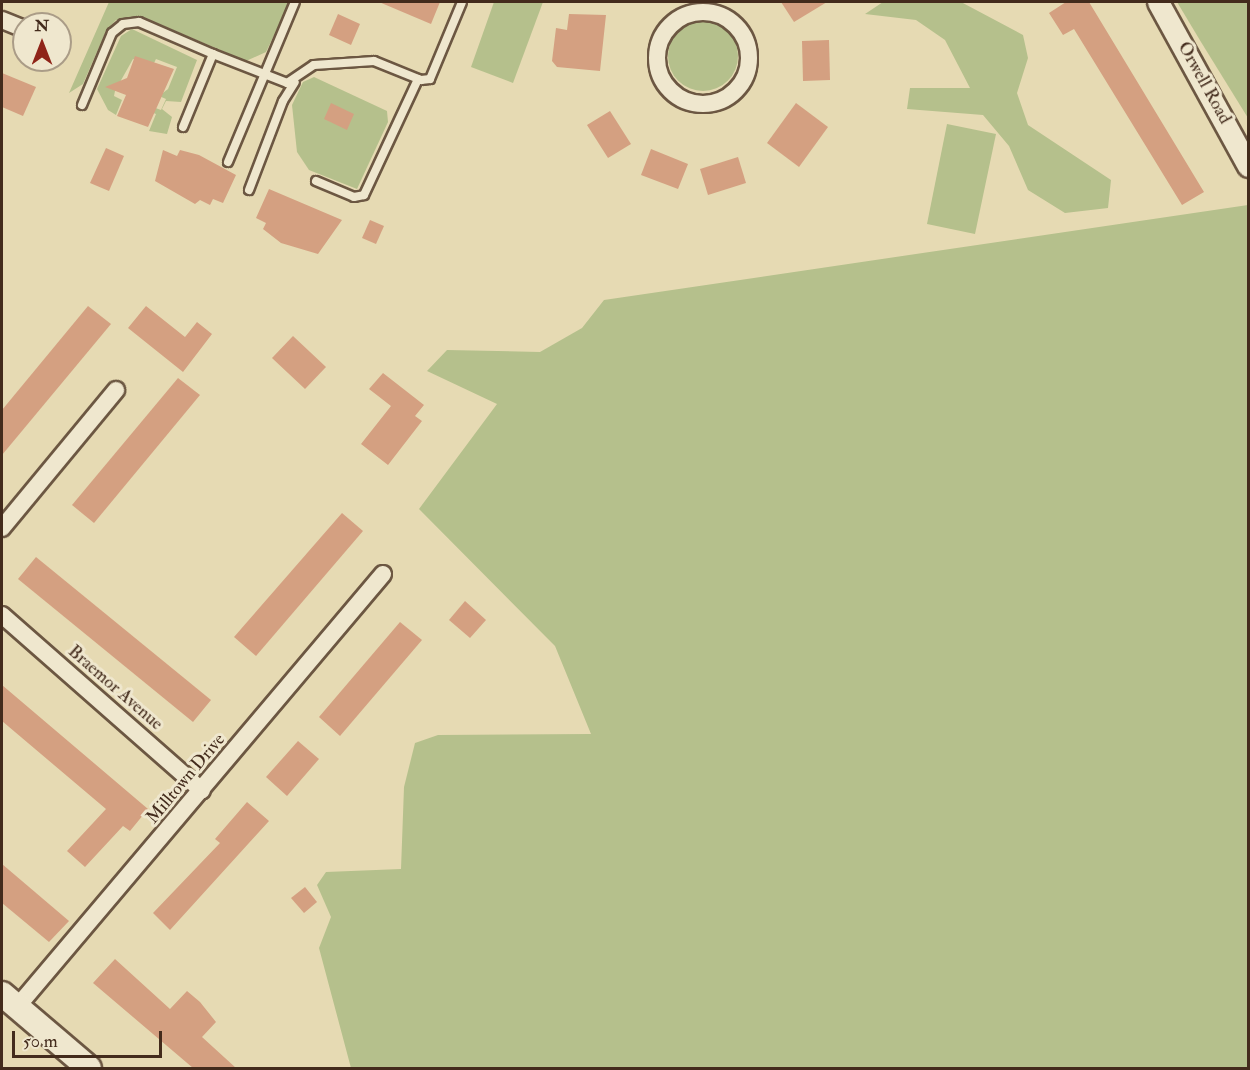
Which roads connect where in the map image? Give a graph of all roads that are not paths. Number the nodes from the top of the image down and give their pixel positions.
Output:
1 (295, 2) edge
2 (462, 2) edge
3 (1158, 2) edge
4 (719, 8) edge
5 (213, 54) junction
6 (264, 74) junction
7 (418, 79) junction
8 (295, 82) junction
9 (82, 105) dead end
10 (183, 127) dead end
11 (228, 162) dead end
12 (1248, 166) edge
13 (316, 181) dead end
14 (249, 190) dead end
15 (116, 390) dead end
16 (2, 528) edge
17 (383, 574) dead end
18 (2, 615) edge
19 (202, 791) junction
20 (9, 1001) edge
21 (89, 1068) edge

1 - 6 lane
2 - 7 lane
3 - 12 street, Orwell Road
4 - 4 street
5 - 6 lane
5 - 9 lane
5 - 10 lane
6 - 8 lane
6 - 11 lane
7 - 8 lane
7 - 13 lane
8 - 14 lane
15 - 16 street
17 - 19 street, Milltown Drive
18 - 19 street, Braemor Avenue
19 - 20 street, Milltown Drive
20 - 21 main road

